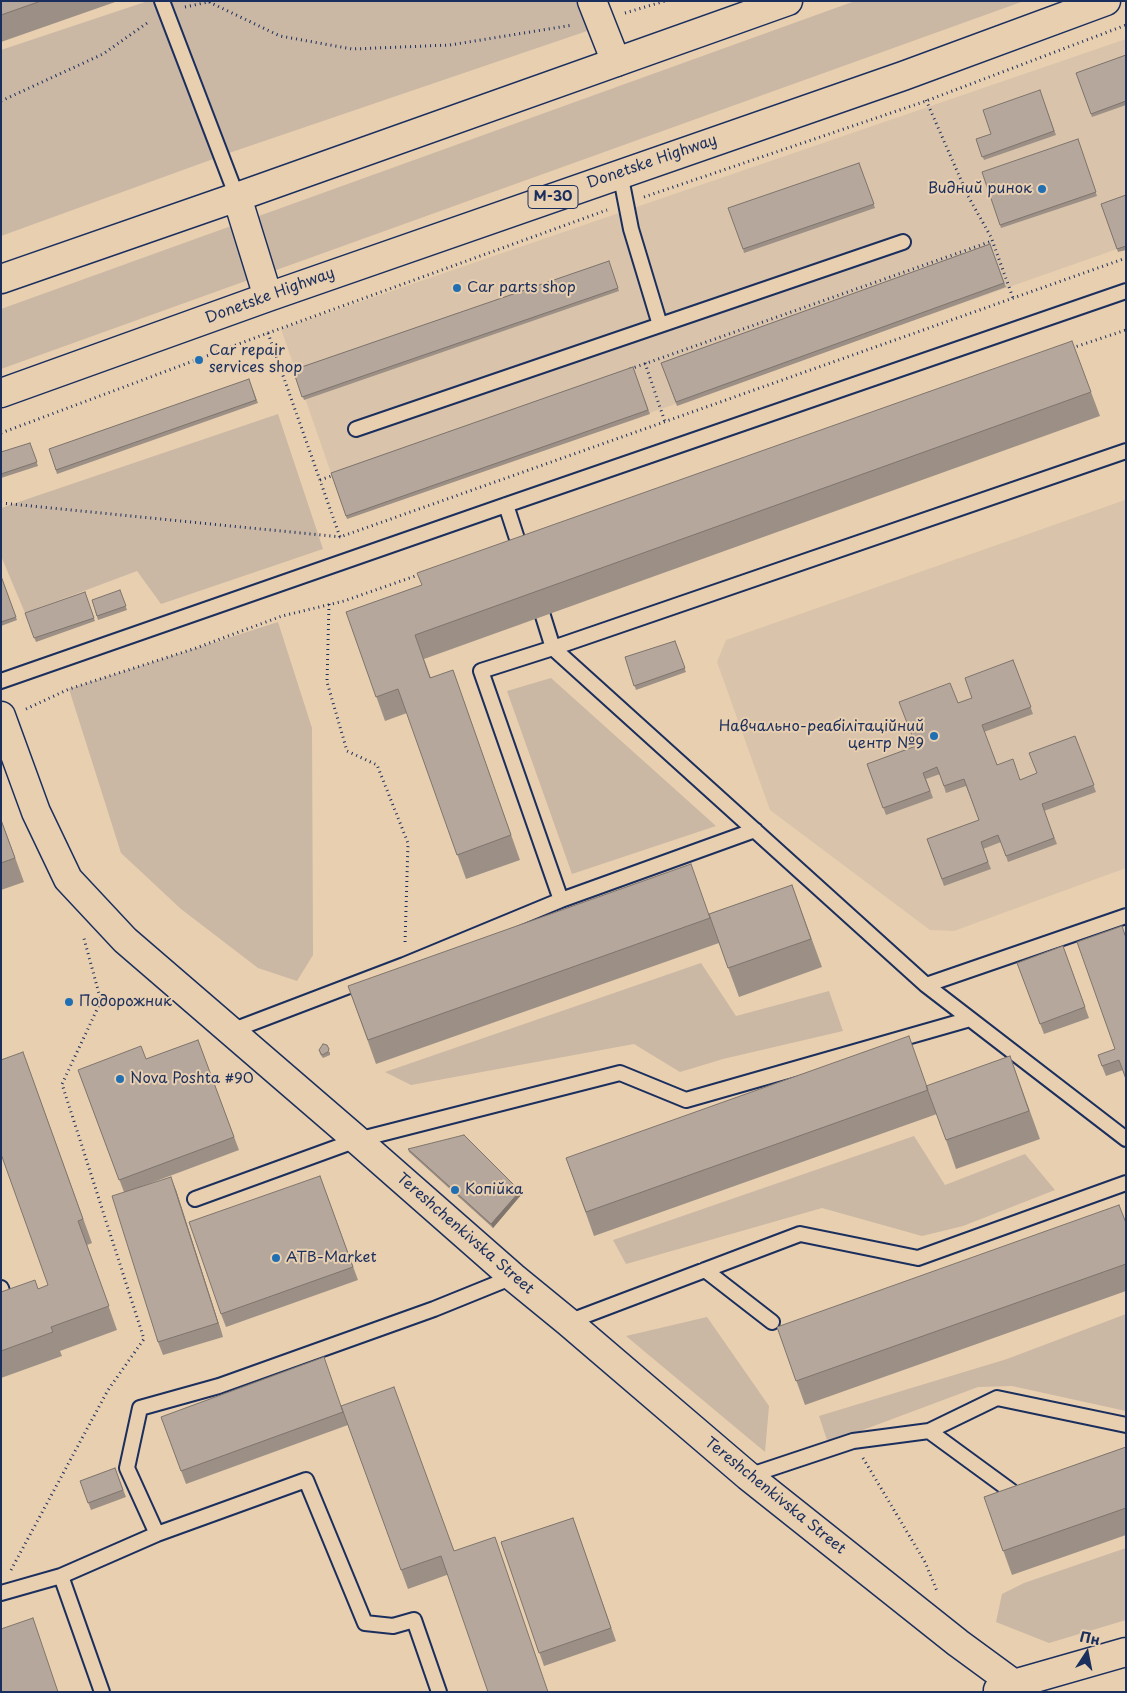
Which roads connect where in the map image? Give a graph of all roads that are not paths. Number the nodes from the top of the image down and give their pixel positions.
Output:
1 (788, 1) edge
2 (1106, 1) edge
3 (164, 6) edge
4 (598, 8) edge
5 (616, 62) junction
6 (620, 173) junction
7 (237, 197) junction
8 (904, 242) dead end
9 (1, 278) edge
10 (1126, 290) edge
11 (268, 297) junction
12 (660, 325) junction
13 (1, 393) edge
14 (356, 429) dead end
15 (1126, 452) edge
16 (506, 504) junction
17 (524, 562) edge
18 (543, 616) edge
19 (553, 648) junction
20 (1, 681) edge
21 (2, 718) edge
22 (755, 830) junction
23 (561, 900) junction
24 (1126, 916) edge
25 (926, 984) junction
26 (970, 1019) junction
27 (231, 1031) junction
28 (1126, 1139) edge
29 (357, 1140) junction
30 (1126, 1183) edge
31 (195, 1199) dead end
32 (706, 1270) junction
33 (513, 1277) junction
34 (1, 1288) edge
35 (1, 1298) edge
36 (568, 1322) junction
37 (772, 1322) dead end
38 (1126, 1425) edge
39 (929, 1431) junction
40 (748, 1476) junction
41 (1011, 1491) edge
42 (157, 1534) junction
43 (61, 1576) junction
44 (1, 1593) edge
45 (1126, 1652) edge
46 (1004, 1688) edge
47 (102, 1692) edge
48 (439, 1692) edge

1 - 5 main road
2 - 6 main road, Donetske Highway / М-30
3 - 7 lane
4 - 5 main road
5 - 7 main road
6 - 11 main road, Donetske Highway / М-30
6 - 12 lane
7 - 9 main road
7 - 11 main road
8 - 12 lane
10 - 16 lane
11 - 13 main road, Donetske Highway / М-30
12 - 14 lane
15 - 19 lane
16 - 17 lane
16 - 20 lane
18 - 19 lane
19 - 22 lane
19 - 23 lane
21 - 27 main road, Tereshchenkivska Street
22 - 23 lane
22 - 25 lane
23 - 27 lane
24 - 25 lane
25 - 26 lane
26 - 28 lane
26 - 29 lane
27 - 29 main road, Tereshchenkivska Street
29 - 31 lane
29 - 33 main road, Tereshchenkivska Street
30 - 32 lane
32 - 36 lane
32 - 37 lane
33 - 36 main road, Tereshchenkivska Street
33 - 42 lane
34 - 35 lane
36 - 40 main road, Tereshchenkivska Street
38 - 39 lane
39 - 40 lane
39 - 41 lane
40 - 46 main road, Tereshchenkivska Street
42 - 43 lane
42 - 48 lane
43 - 44 lane
43 - 47 lane
45 - 46 main road

